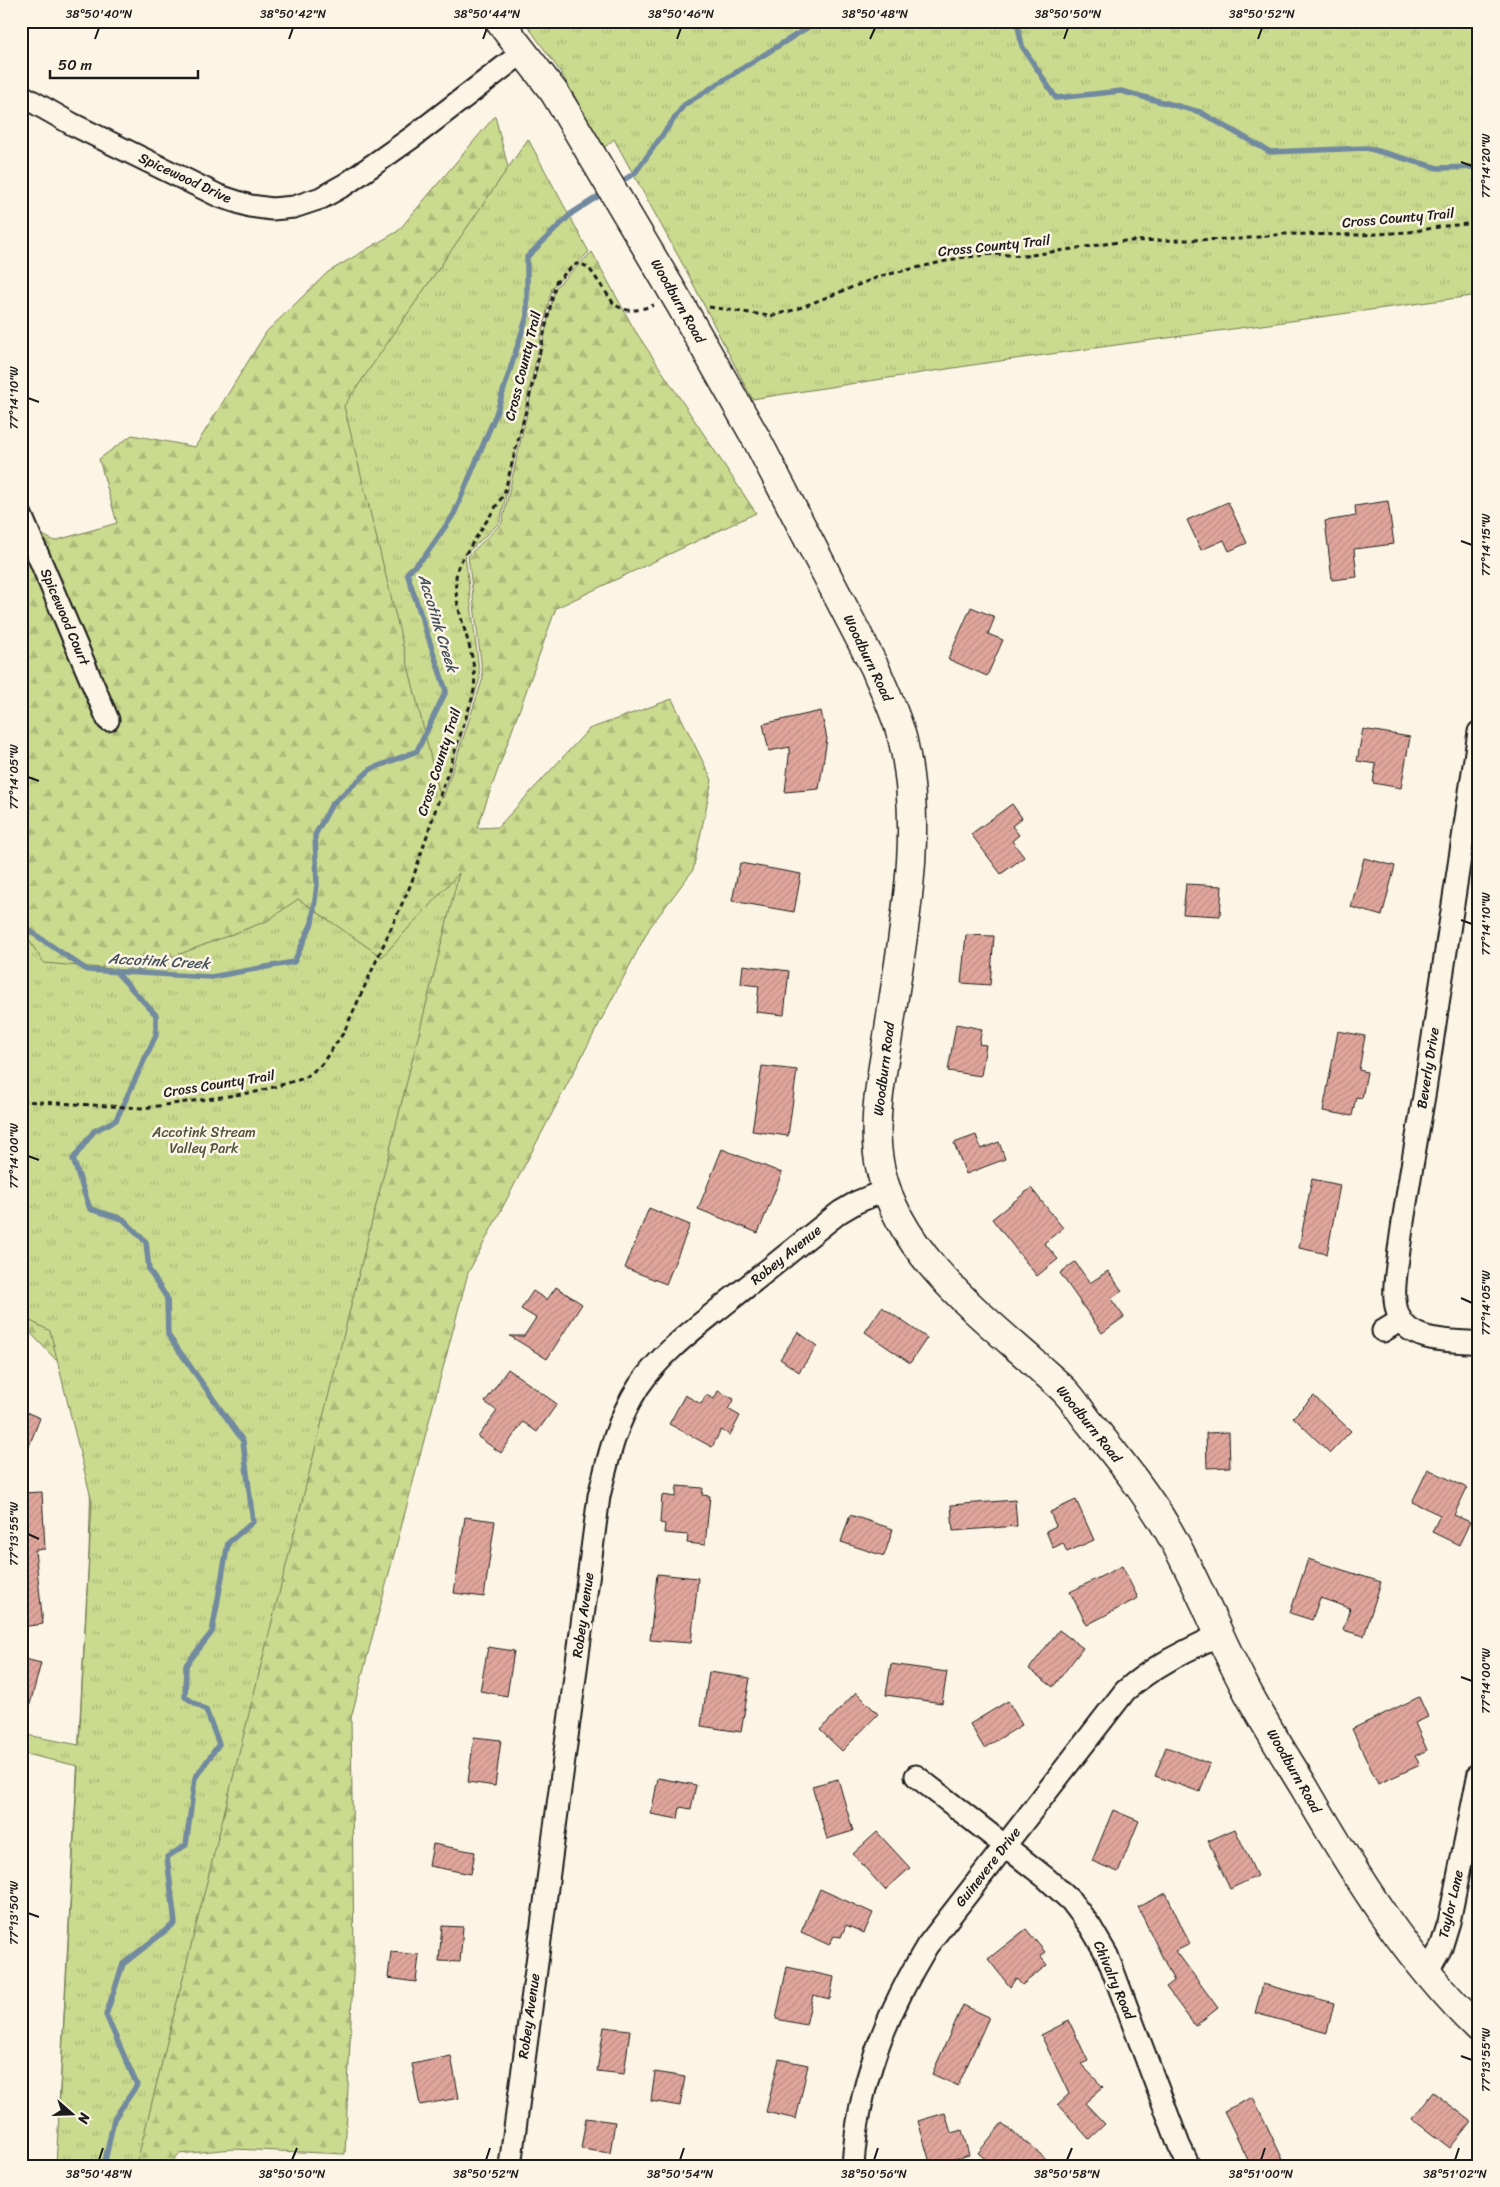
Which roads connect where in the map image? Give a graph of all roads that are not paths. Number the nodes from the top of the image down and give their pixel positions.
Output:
1 (499, 21) edge
2 (524, 52) junction
3 (21, 95) edge
4 (21, 514) edge
5 (108, 720) dead end
6 (1479, 732) edge
7 (886, 1190) junction
8 (1479, 1343) edge
9 (1219, 1635) junction
10 (1479, 1773) edge
11 (916, 1776) dead end
12 (1004, 1846) junction
13 (1428, 1973) junction
14 (1479, 2029) edge
15 (510, 2166) edge
16 (853, 2166) edge
17 (1189, 2166) edge

1 - 2 street, Woodburn Road
2 - 3 street, Spicewood Drive
2 - 7 street, Woodburn Road
4 - 5 street, Spicewood Court
6 - 8 street, Beverly Drive
7 - 9 street, Woodburn Road
7 - 15 street, Robey Avenue
9 - 12 street, Guinevere Drive
9 - 13 street, Woodburn Road
10 - 13 street, Taylor Lane
11 - 12 street, Chivalry Road
12 - 16 street, Guinevere Drive
12 - 17 street, Chivalry Road
13 - 14 street, Woodburn Road

